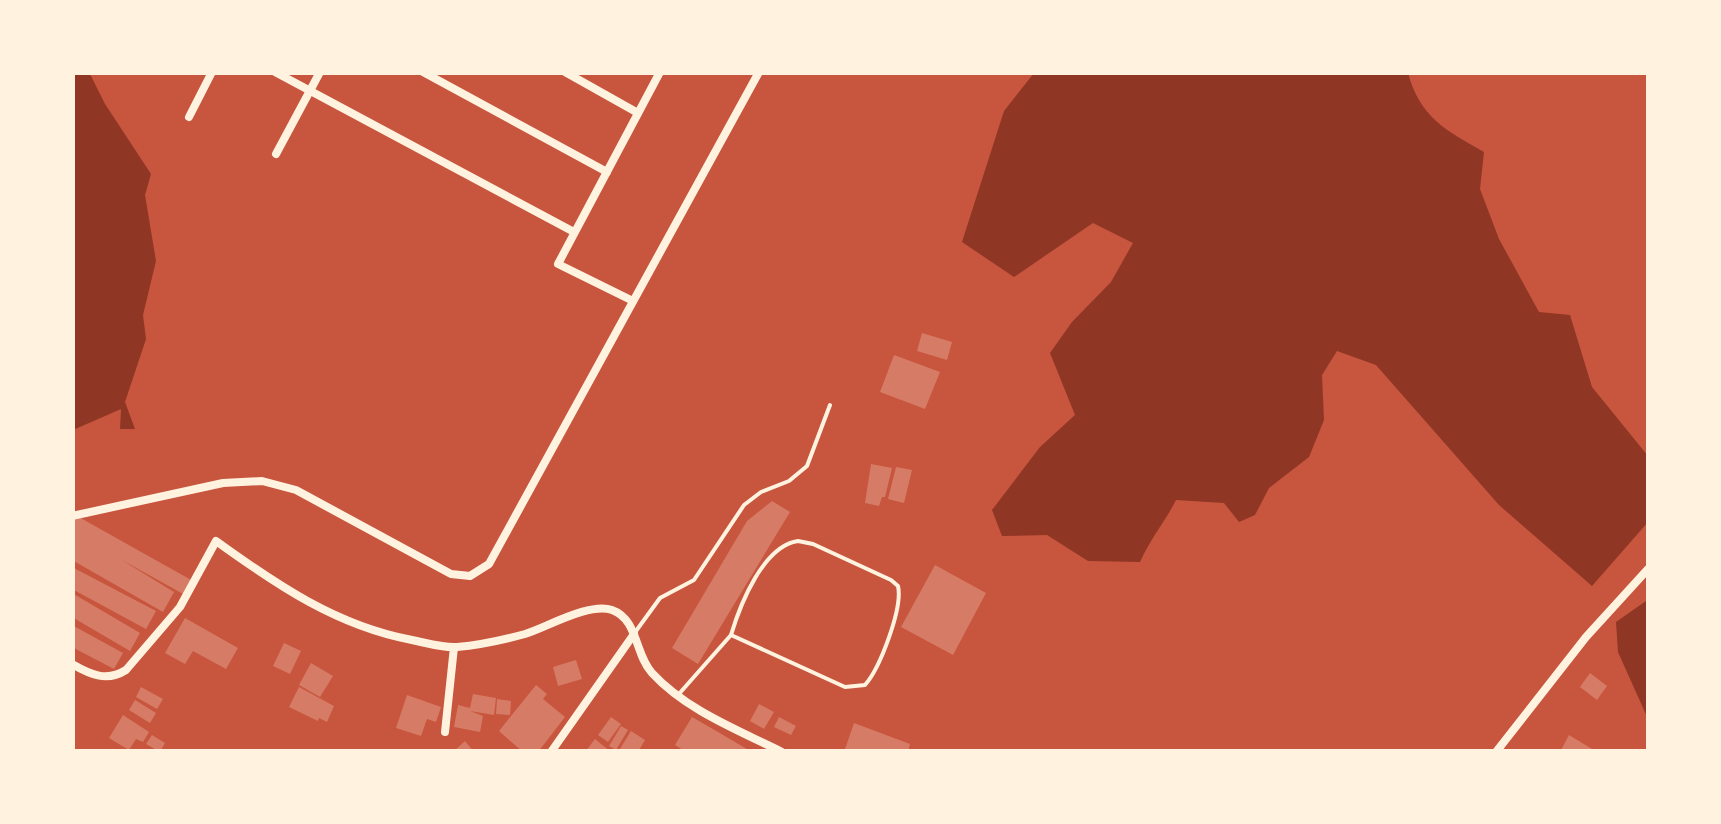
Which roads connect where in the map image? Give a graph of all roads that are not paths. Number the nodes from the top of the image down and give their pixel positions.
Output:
1 (212, 72) edge
2 (275, 72) edge
3 (320, 72) edge
4 (424, 72) edge
5 (565, 72) edge
6 (660, 72) edge
7 (758, 72) edge
8 (310, 92) junction
9 (638, 113) junction
10 (189, 116) dead end
11 (276, 154) dead end
12 (606, 172) junction
13 (574, 232) junction
14 (633, 301) junction
15 (830, 405) dead end
16 (72, 516) edge
17 (1648, 569) edge
18 (634, 634) junction
19 (731, 636) junction
20 (454, 647) junction
21 (72, 664) edge
22 (678, 695) junction
23 (445, 732) dead end
24 (551, 752) edge
25 (782, 752) edge
26 (1496, 752) edge

1 - 10 street
2 - 8 street
3 - 8 street
4 - 12 street
5 - 9 street
6 - 9 street
7 - 14 street
8 - 11 street
8 - 13 street
9 - 12 street
12 - 13 street
13 - 14 street
14 - 16 street
15 - 18 lane
17 - 26 street
18 - 20 street
18 - 22 street
18 - 24 street
19 - 19 lane
19 - 22 lane
20 - 21 street
20 - 23 street
22 - 25 street

